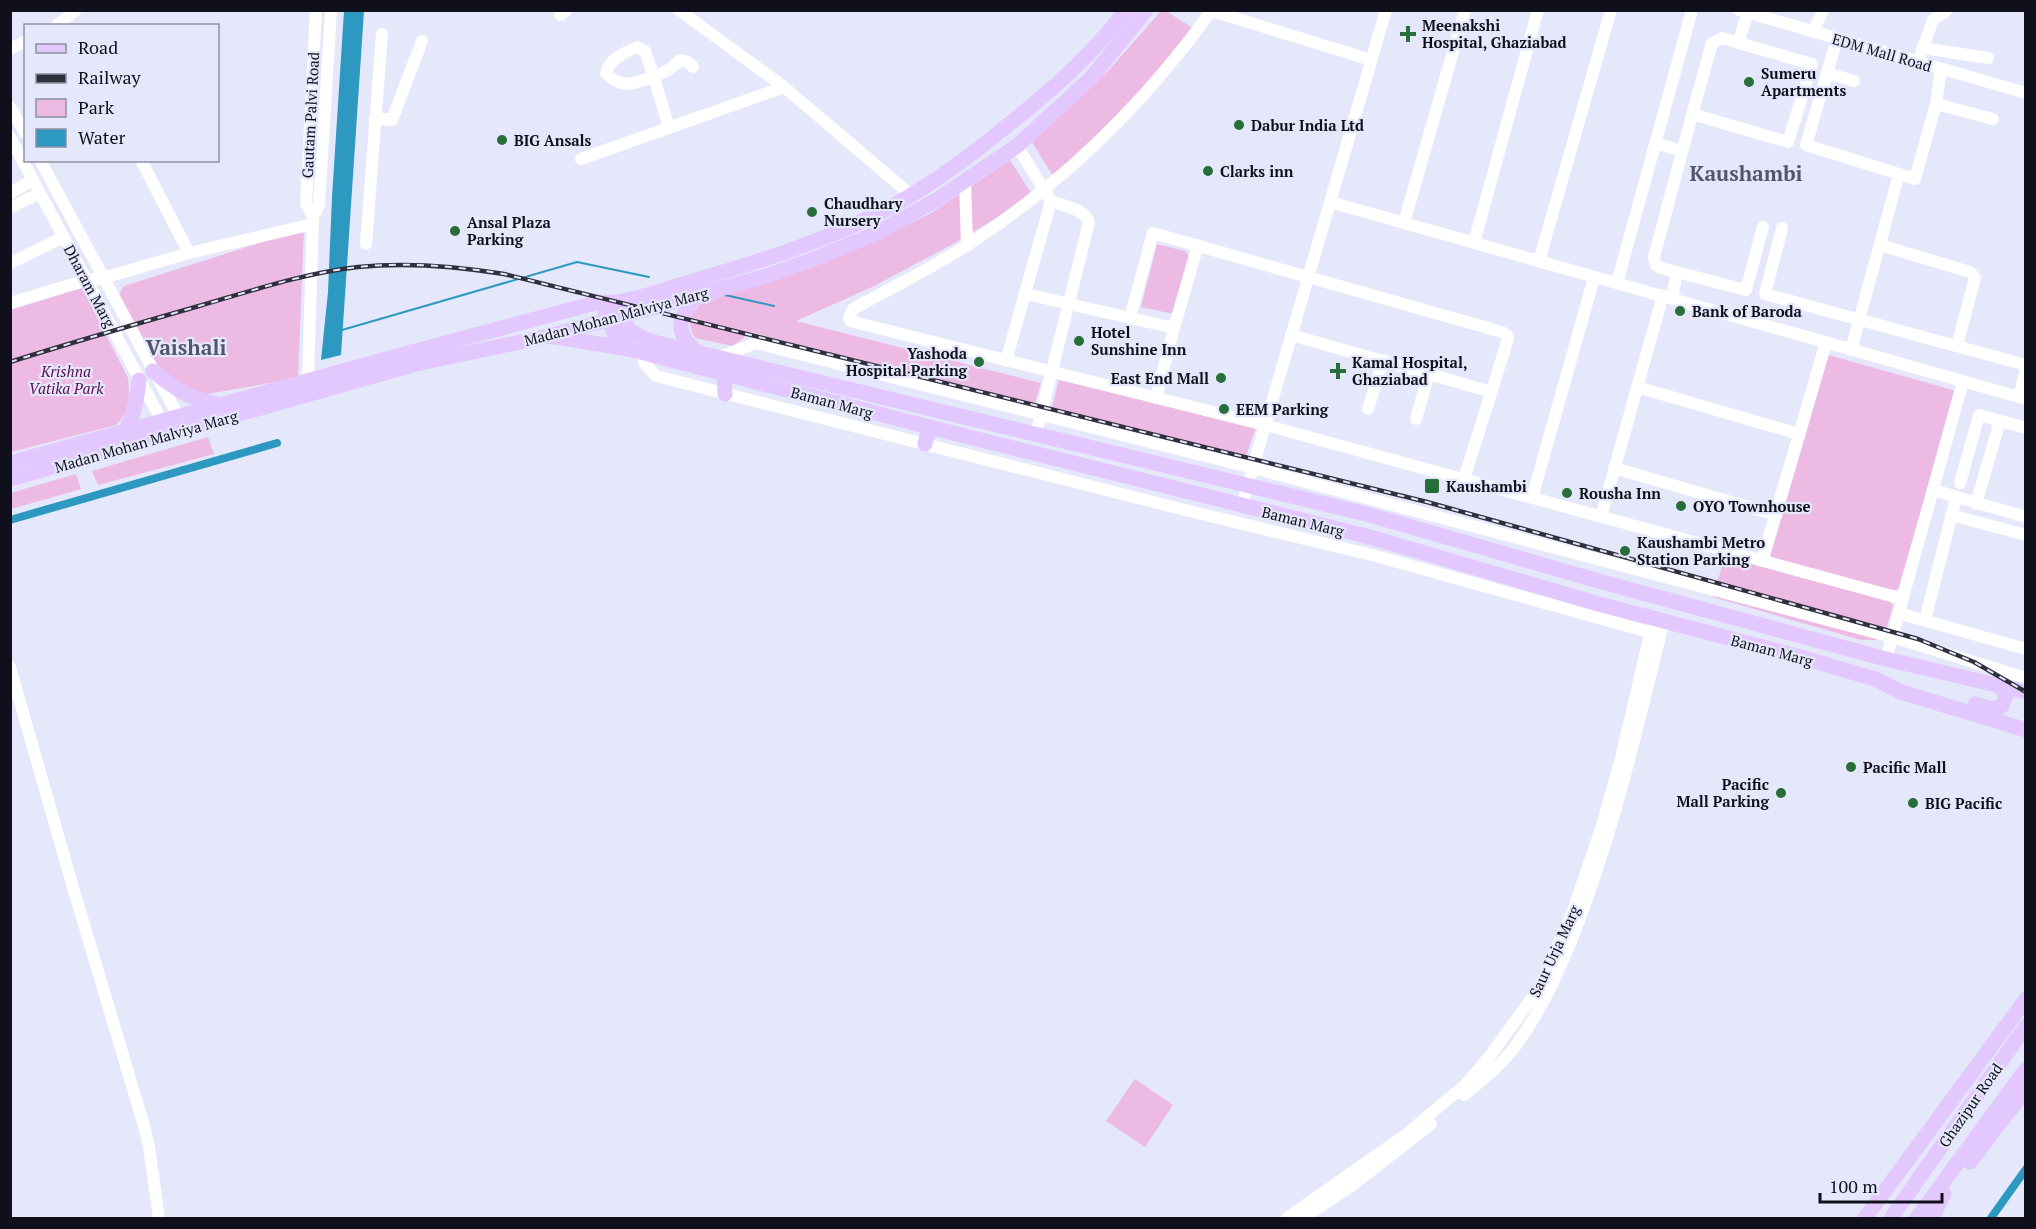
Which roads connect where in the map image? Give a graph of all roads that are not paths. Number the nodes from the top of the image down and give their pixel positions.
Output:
1 (316, 10) edge
2 (331, 10) edge
3 (679, 10) edge
4 (1126, 10) edge
5 (1146, 10) edge
6 (1386, 10) edge
7 (1465, 10) edge
8 (1538, 10) edge
9 (1611, 10) edge
10 (1692, 10) edge
11 (1823, 10) edge
12 (1947, 10) edge
13 (1211, 11) edge
14 (1743, 12) edge
15 (1813, 32) junction
16 (382, 34) dead end
17 (1837, 39) junction
18 (422, 41) dead end
19 (24, 42) edge
20 (1738, 43) junction
21 (1923, 48) junction
22 (10, 49) edge
23 (1988, 58) dead end
24 (1371, 60) junction
25 (1918, 62) junction
26 (693, 67) dead end
27 (1941, 69) junction
28 (1827, 73) junction
29 (1062, 79) junction
30 (1854, 81) dead end
31 (784, 87) junction
32 (1075, 92) junction
33 (2025, 93) edge
34 (1936, 104) junction
35 (10, 107) edge
36 (1692, 114) junction
37 (375, 118) junction
38 (1993, 119) dead end
39 (669, 128) junction
40 (24, 132) edge
41 (11, 139) edge
42 (1655, 143) junction
43 (1017, 146) junction
44 (1682, 151) junction
45 (581, 159) dead end
46 (41, 162) edge
47 (142, 162) edge
48 (1899, 174) junction
49 (33, 180) junction
50 (966, 180) junction
51 (1044, 190) junction
52 (10, 193) edge
53 (40, 193) junction
54 (910, 195) junction
55 (1051, 201) junction
56 (1330, 202) junction
57 (10, 208) edge
58 (313, 220) junction
59 (1404, 223) junction
60 (1763, 227) dead end
61 (1782, 228) dead end
62 (64, 237) junction
63 (1474, 243) junction
64 (366, 244) dead end
65 (1198, 245) junction
66 (1880, 245) junction
67 (967, 246) junction
68 (189, 253) junction
69 (1539, 261) junction
70 (10, 263) edge
71 (1677, 272) junction
72 (1308, 277) junction
73 (1594, 278) junction
74 (103, 279) junction
75 (87, 280) junction
76 (1617, 283) junction
77 (1026, 294) junction
78 (696, 296) junction
79 (1667, 296) junction
80 (10, 303) edge
81 (605, 303) junction
82 (1070, 304) junction
83 (615, 318) junction
84 (1130, 318) junction
85 (1859, 318) junction
86 (1174, 328) junction
87 (1291, 335) junction
88 (549, 336) junction
89 (1826, 342) junction
90 (1957, 346) junction
91 (1851, 350) junction
92 (635, 351) junction
93 (698, 353) junction
94 (717, 358) junction
95 (1383, 360) junction
96 (1006, 361) junction
97 (2025, 365) edge
98 (2025, 369) edge
99 (153, 371) junction
100 (1052, 372) junction
101 (1429, 373) junction
102 (724, 374) junction
103 (139, 380) junction
104 (308, 381) junction
105 (1963, 381) junction
106 (1637, 387) junction
107 (1492, 392) junction
108 (725, 394) junction
109 (1156, 398) junction
110 (2022, 398) edge
111 (220, 405) junction
112 (1368, 409) dead end
113 (1041, 414) junction
114 (178, 416) junction
115 (967, 417) junction
116 (1416, 419) dead end
117 (162, 421) junction
118 (2000, 421) junction
119 (1265, 425) junction
120 (1003, 426) junction
121 (929, 427) junction
122 (2025, 428) edge
123 (186, 430) junction
124 (125, 431) junction
125 (1036, 434) junction
126 (1799, 434) junction
127 (170, 435) junction
128 (982, 440) junction
129 (925, 444) junction
130 (998, 444) junction
131 (10, 463) edge
132 (1253, 468) junction
133 (1614, 468) junction
134 (10, 479) edge
135 (1464, 479) junction
136 (1960, 483) dead end
137 (1248, 485) junction
138 (1933, 490) junction
139 (1532, 498) junction
140 (1956, 498) junction
141 (1977, 504) junction
142 (1242, 505) junction
143 (1776, 515) junction
144 (1952, 515) junction
145 (1601, 517) junction
146 (2025, 518) edge
147 (2025, 535) edge
148 (1501, 553) junction
149 (1523, 559) junction
150 (1762, 561) junction
151 (1495, 574) junction
152 (1516, 580) junction
153 (1903, 599) junction
154 (1899, 613) junction
155 (1925, 620) junction
156 (1657, 626) junction
157 (1892, 637) junction
158 (2025, 649) edge
159 (1886, 659) junction
160 (10, 667) edge
161 (2025, 678) edge
162 (1875, 679) junction
163 (2000, 686) junction
164 (2025, 692) edge
165 (2025, 730) edge
166 (2025, 999) edge
167 (2025, 1026) edge
168 (2025, 1069) edge
169 (2020, 1086) edge
170 (1361, 1172) junction
171 (1877, 1202) junction
172 (1893, 1216) edge
173 (159, 1218) edge
174 (1287, 1218) edge
175 (1303, 1218) edge
176 (1865, 1218) edge
177 (1917, 1218) edge
178 (1932, 1218) edge

1 - 58 street, Gautam Palvi Road
2 - 58 street, Gautam Palvi Road
3 - 31 street
4 - 29 main road, Madan Mohan Malviya Marg
5 - 32 main road, Madan Mohan Malviya Marg
6 - 24 street
7 - 59 street
8 - 63 street
9 - 69 street
10 - 42 street
11 - 15 street
12 - 21 street
13 - 24 street
13 - 51 street
14 - 15 street, EDM Mall Road
14 - 20 street
15 - 17 street, EDM Mall Road
16 - 37 street
17 - 25 street, EDM Mall Road
17 - 28 street
18 - 37 street
19 - 22 street
20 - 36 street
20 - 36 street
21 - 23 street
21 - 25 street
24 - 56 street
25 - 27 street, EDM Mall Road
26 - 39 street
27 - 33 street, EDM Mall Road
27 - 34 street
28 - 30 street
28 - 48 street
29 - 32 main road
29 - 54 main road, Madan Mohan Malviya Marg
31 - 39 street
31 - 54 street
32 - 43 main road, Madan Mohan Malviya Marg
34 - 38 street
34 - 48 street
35 - 40 street
36 - 44 street
37 - 64 street
39 - 45 street
41 - 49 street, Dharam Marg
42 - 44 street
42 - 76 street
43 - 50 main road, Madan Mohan Malviya Marg
43 - 51 street
44 - 71 street
46 - 74 street, Dharam Marg
47 - 68 street
48 - 66 street
49 - 52 street
49 - 53 street, Dharam Marg
50 - 67 street
50 - 78 main road, Madan Mohan Malviya Marg
51 - 55 street
51 - 67 street
53 - 57 street
53 - 62 street, Dharam Marg
54 - 81 main road, Madan Mohan Malviya Marg
55 - 77 street
55 - 82 street
56 - 59 street
56 - 72 street
58 - 68 street
58 - 104 street, Gautam Palvi Road
59 - 63 street
60 - 71 street
61 - 85 street
62 - 70 street
62 - 75 street, Dharam Marg
63 - 69 street
65 - 72 street
65 - 84 street
65 - 86 street
66 - 85 street
66 - 90 street
67 - 96 street
68 - 74 street
69 - 73 street
71 - 79 street
72 - 87 street
72 - 107 street
73 - 76 street
73 - 139 street
74 - 75 street
74 - 99 street, Dharam Marg
75 - 80 street
75 - 103 street, Dharam Marg
76 - 79 street
77 - 82 street
77 - 96 street
78 - 83 main road, Madan Mohan Malviya Marg
78 - 93 main road
79 - 89 street
79 - 106 street
81 - 83 main road, Baman Marg
81 - 104 main road, Madan Mohan Malviya Marg
82 - 84 street
82 - 100 street
83 - 88 main road, Madan Mohan Malviya Marg
83 - 92 main road, Baman Marg
83 - 93 main road, Baman Marg
84 - 86 street
85 - 90 street
85 - 91 street
86 - 109 street
87 - 95 street
87 - 119 street
88 - 92 main road
88 - 123 main road, Madan Mohan Malviya Marg
89 - 91 street
89 - 126 street
90 - 97 street
91 - 105 street
92 - 102 main road, Baman Marg
92 - 108 street
93 - 94 main road, Baman Marg
94 - 113 street
94 - 115 main road, Baman Marg
95 - 101 street
95 - 112 street
96 - 100 street
98 - 110 street
99 - 111 main road
99 - 114 street, Dharam Marg
100 - 109 street
100 - 113 street
101 - 107 street
101 - 116 street
102 - 108 main road
102 - 121 main road, Baman Marg
103 - 117 street, Dharam Marg
103 - 124 main road
104 - 111 main road, Madan Mohan Malviya Marg
105 - 110 street
105 - 138 street
106 - 126 street
106 - 133 street
107 - 135 street
108 - 129 street
109 - 119 street
111 - 114 main road, Madan Mohan Malviya Marg
113 - 125 street
113 - 132 street
114 - 117 main road, Madan Mohan Malviya Marg
114 - 123 street, Dharam Marg
115 - 120 main road, Baman Marg
115 - 128 main road
117 - 124 main road, Madan Mohan Malviya Marg
117 - 127 street, Dharam Marg
118 - 122 street
118 - 136 street
118 - 141 street
119 - 132 street
119 - 135 street
120 - 125 main road, Baman Marg
120 - 130 main road
121 - 128 main road, Baman Marg
121 - 129 main road
123 - 127 main road, Madan Mohan Malviya Marg
124 - 131 main road, Madan Mohan Malviya Marg
125 - 137 main road, Baman Marg
126 - 143 street
127 - 134 main road, Madan Mohan Malviya Marg
128 - 130 main road, Baman Marg
129 - 156 street
130 - 142 main road, Baman Marg
132 - 137 street
132 - 157 street
133 - 143 street
133 - 145 street
135 - 139 street
137 - 142 street
137 - 148 main road, Baman Marg
138 - 140 street
138 - 153 street
139 - 145 street
140 - 141 street
140 - 144 street
141 - 146 street
142 - 151 main road, Baman Marg
143 - 150 street
144 - 147 street
144 - 155 street
145 - 150 street
148 - 149 main road, Baman Marg
148 - 151 main road
149 - 152 main road
149 - 159 main road, Baman Marg
150 - 153 street
151 - 152 main road, Baman Marg
152 - 156 main road, Baman Marg
153 - 154 street
154 - 155 street
154 - 157 street
155 - 158 street
156 - 162 main road, Baman Marg
156 - 170 street, Saur Urja Marg
157 - 159 street
157 - 161 street
159 - 163 main road, Baman Marg
160 - 173 street
162 - 163 main road
162 - 165 main road, Baman Marg
163 - 164 main road, Baman Marg
166 - 171 main road
167 - 172 main road, Ghazipur Road
168 - 169 main road, Ghazipur Road
169 - 177 main road, Ghazipur Road
169 - 178 main road
170 - 174 street, Saur Urja Marg
170 - 175 street, Saur Urja Marg
171 - 172 main road
171 - 176 main road

